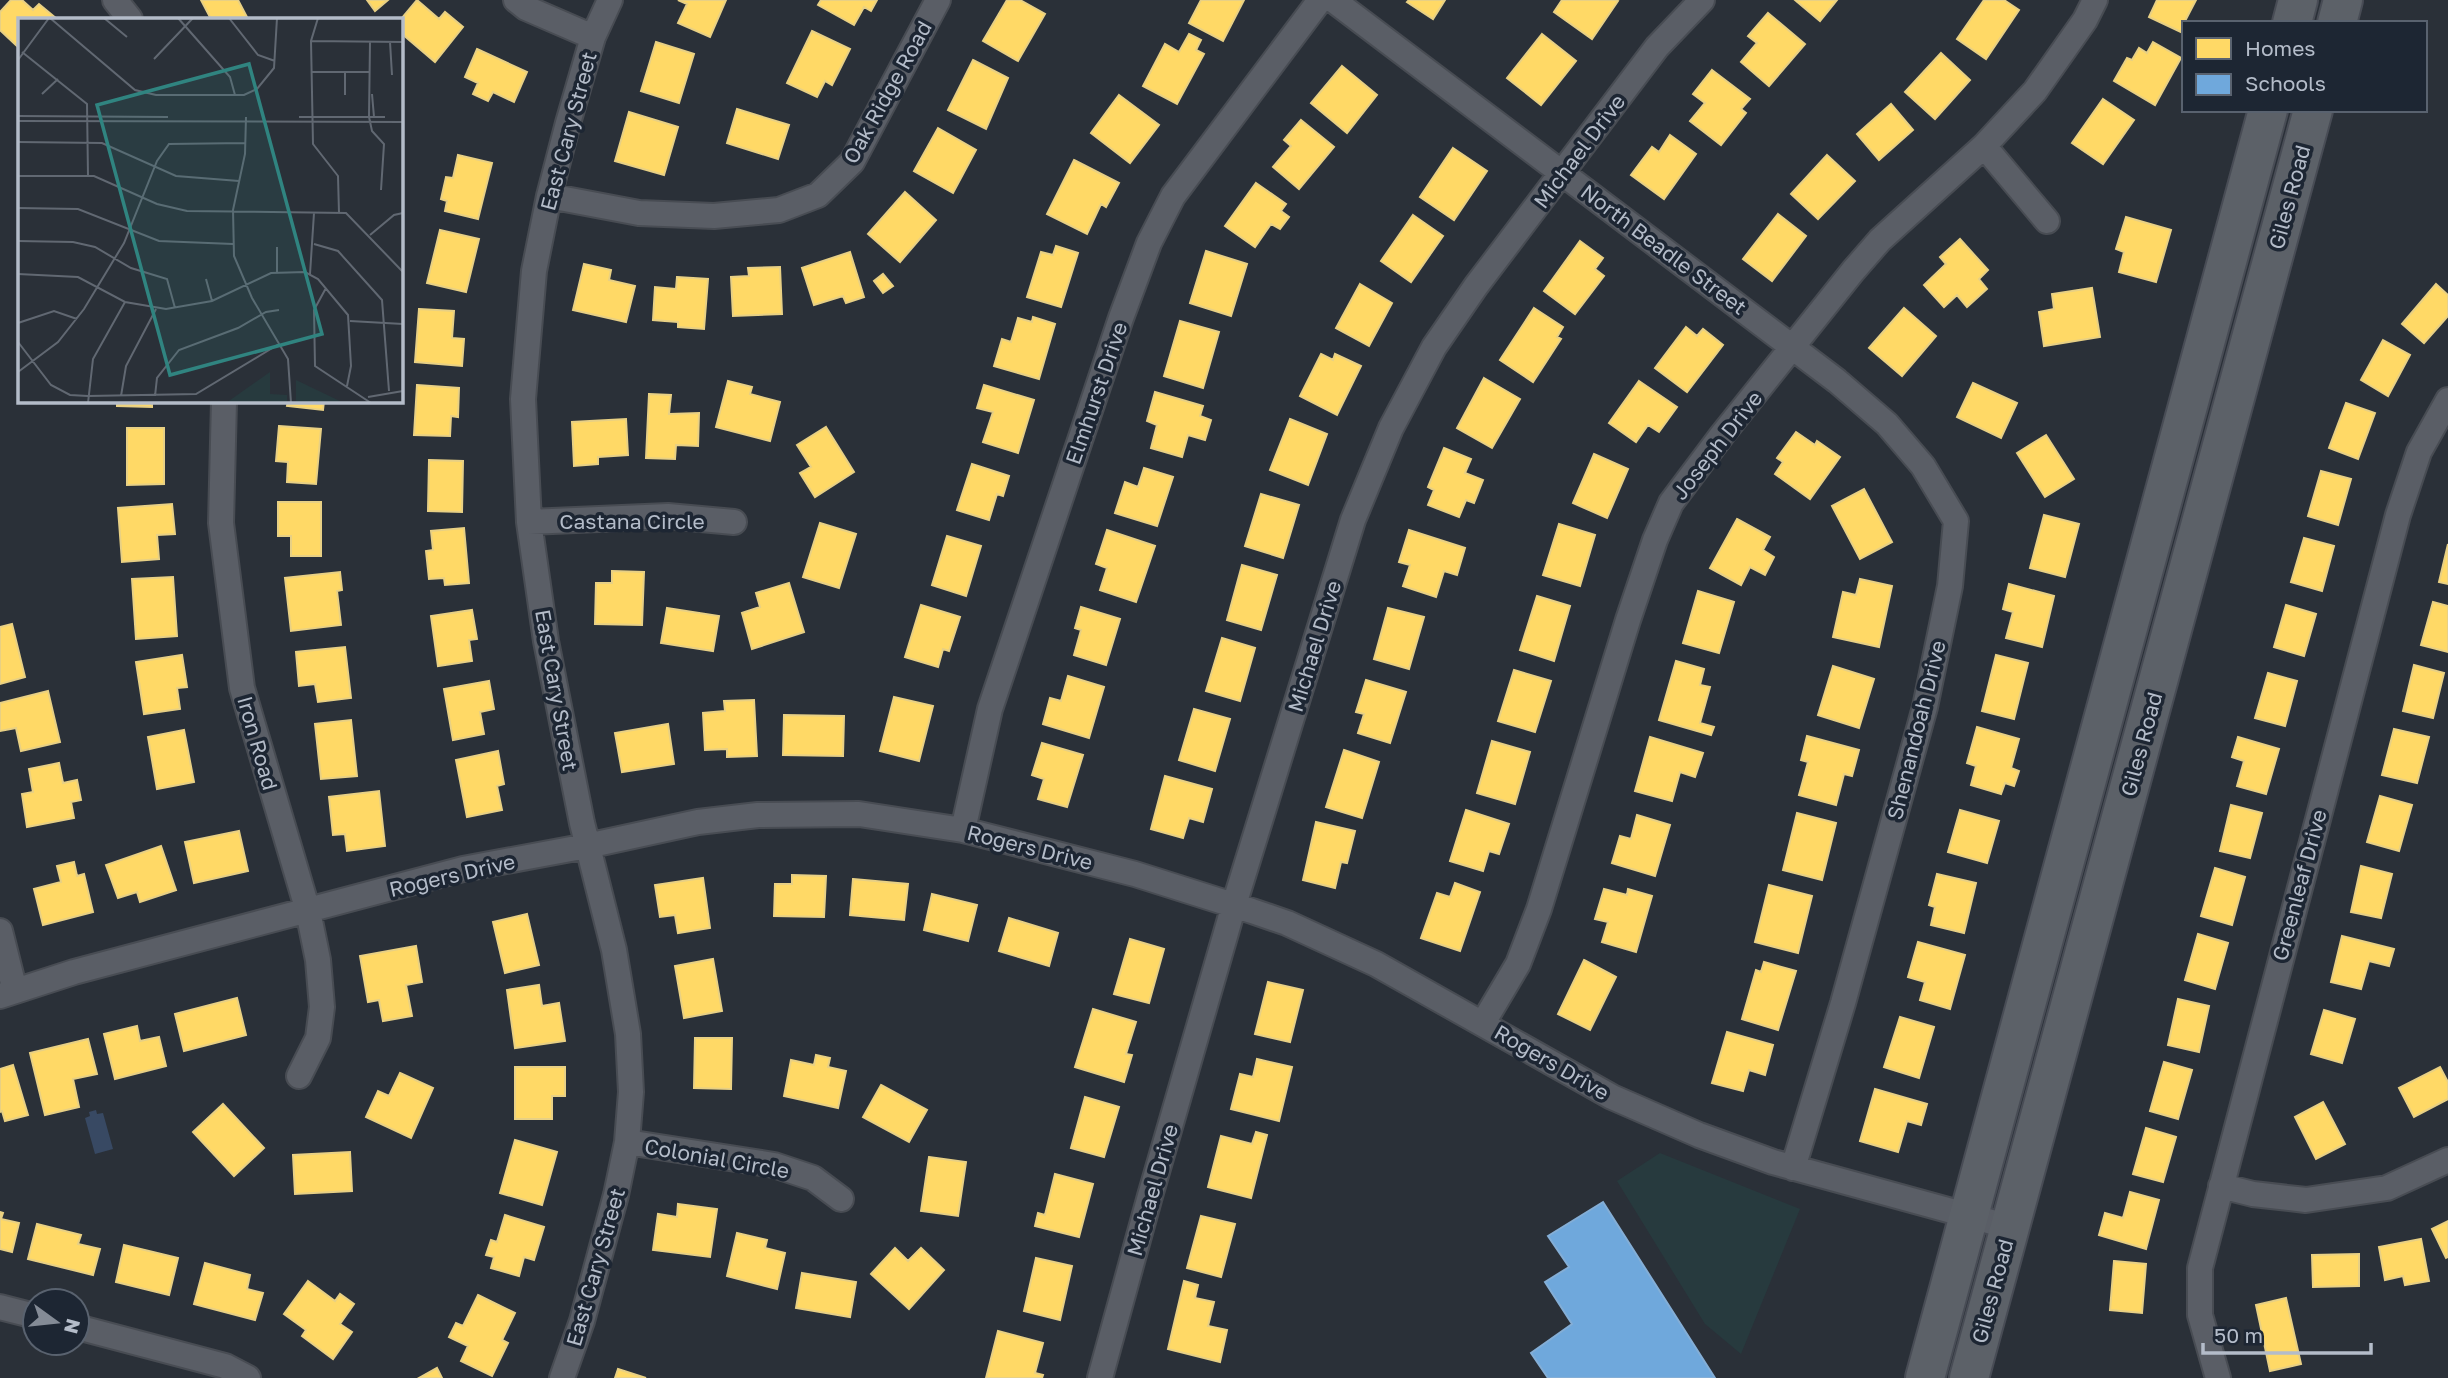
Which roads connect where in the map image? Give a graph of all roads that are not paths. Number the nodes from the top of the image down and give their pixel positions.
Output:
1 (115, 0) edge
2 (516, 0) edge
3 (610, 0) edge
4 (938, 0) edge
5 (1320, 0) edge
6 (1333, 0) edge
7 (1702, 0) edge
8 (2095, 0) edge
9 (2298, 0) edge
10 (2343, 0) edge
11 (129, 18) edge
12 (2293, 21) edge
13 (2338, 21) edge
14 (593, 37) junction
15 (2267, 112) edge
16 (2312, 112) edge
17 (1984, 146) junction
18 (1563, 173) junction
19 (549, 196) junction
20 (2047, 221) dead end
21 (1793, 346) junction
22 (2448, 400) edge
23 (224, 402) edge
24 (529, 522) junction
25 (734, 522) dead end
26 (963, 830) junction
27 (587, 846) junction
28 (1234, 905) junction
29 (308, 911) junction
30 (0, 931) edge
31 (8, 994) edge
32 (1483, 1023) junction
33 (299, 1076) dead end
34 (627, 1142) junction
35 (2448, 1160) edge
36 (1793, 1168) junction
37 (2221, 1186) junction
38 (841, 1199) dead end
39 (1969, 1216) junction
40 (2010, 1227) junction
41 (0, 1307) edge
42 (21, 1312) edge
43 (91, 1332) edge
44 (248, 1378) edge
45 (562, 1378) edge
46 (1100, 1378) edge
47 (1925, 1378) edge
48 (1969, 1378) edge
49 (2218, 1378) edge

1 - 11 street
2 - 14 street
3 - 14 street, East Cary Street
4 - 19 street, Oak Ridge Road
5 - 26 street, Elmhurst Drive
6 - 18 street, North Beadle Street
7 - 18 street, Michael Drive
8 - 17 street, Joseph Drive
9 - 12 main road
10 - 13 main road
14 - 19 street, East Cary Street
15 - 39 main road, Giles Road
16 - 40 main road, Giles Road
17 - 20 street
17 - 21 street, Joseph Drive
18 - 21 street, North Beadle Street
18 - 28 street, Michael Drive
19 - 24 street, East Cary Street
21 - 32 street, Joseph Drive
21 - 36 street, Shenandoah Drive
22 - 37 street, Greenleaf Drive
23 - 29 street, Iron Road
24 - 25 street, Castana Circle
24 - 27 street, East Cary Street
26 - 27 street, Rogers Drive
26 - 28 street, Rogers Drive
27 - 29 street, Rogers Drive
27 - 34 street, East Cary Street
28 - 32 street, Rogers Drive
28 - 46 street, Michael Drive
29 - 31 street, Rogers Drive
29 - 33 street, Iron Road
30 - 31 street
32 - 36 street, Rogers Drive
34 - 38 street, Colonial Circle
34 - 45 street, East Cary Street
35 - 37 street
36 - 39 street, Rogers Drive
37 - 49 street, Greenleaf Drive
39 - 40 street, Rogers Drive
39 - 47 main road, Giles Road
40 - 48 main road, Giles Road
41 - 42 street
43 - 44 street

